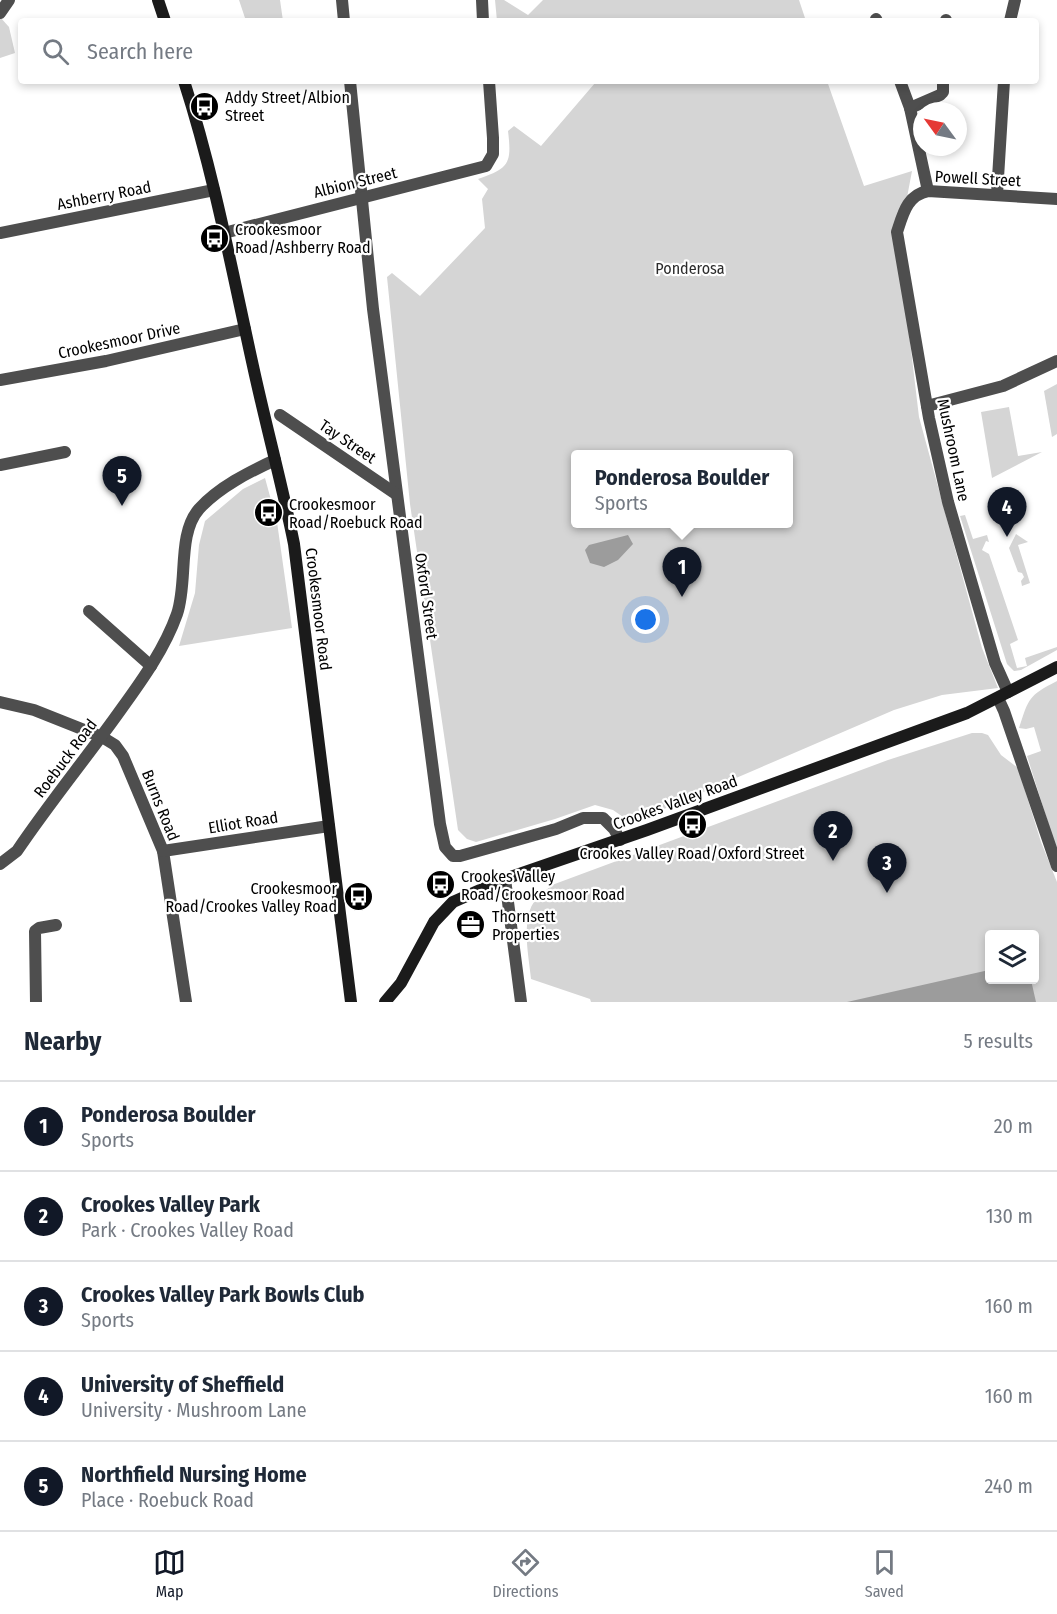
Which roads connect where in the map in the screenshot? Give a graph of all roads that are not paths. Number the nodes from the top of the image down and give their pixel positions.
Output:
1 (9, 0) edge
2 (158, 0) edge
3 (342, 0) edge
4 (482, 0) edge
5 (1015, 0) edge
6 (0, 13) edge
7 (164, 18) edge
8 (344, 18) edge
9 (483, 18) edge
10 (1011, 18) edge
11 (185, 84) edge
12 (350, 84) edge
13 (489, 84) edge
14 (901, 84) edge
15 (943, 84) edge
16 (1004, 84) edge
17 (910, 108) junction
18 (214, 190) junction
19 (928, 191) junction
20 (998, 195) junction
21 (362, 198) junction
22 (1057, 198) edge
23 (905, 208) joint
24 (0, 233) edge
25 (224, 233) junction
26 (245, 329) junction
27 (1057, 361) edge
28 (0, 380) edge
29 (927, 406) junction
30 (280, 415) dead end
31 (65, 453) dead end
32 (275, 460) junction
33 (0, 465) edge
34 (396, 494) junction
35 (89, 611) dead end
36 (151, 666) junction
37 (1057, 667) edge
38 (1003, 695) junction
39 (0, 702) edge
40 (102, 737) junction
41 (329, 826) junction
42 (620, 840) junction
43 (163, 851) junction
44 (0, 864) edge
45 (1057, 866) edge
46 (505, 879) junction
47 (56, 925) dead end
48 (36, 1002) edge
49 (186, 1002) edge
50 (351, 1002) edge
51 (385, 1002) edge
52 (521, 1002) edge

1 - 6 street
2 - 7 street
3 - 8 street
4 - 9 street
5 - 10 street
11 - 18 street, Crookesmoor Road
12 - 21 street, Oxford Street
13 - 21 street, Albion Street
14 - 17 street
15 - 17 street
16 - 20 street
17 - 19 street
18 - 24 street, Ashberry Road
18 - 25 street, Crookesmoor Road
19 - 20 street, Powell Street
19 - 23 street, Powell Street
20 - 22 street, Powell Street
21 - 25 street, Albion Street
21 - 34 street, Oxford Street
23 - 29 street, Mushroom Lane
25 - 26 street, Crookesmoor Road
26 - 28 street, Crookesmoor Drive
26 - 32 street, Crookesmoor Road
27 - 29 street
29 - 38 street, Mushroom Lane
30 - 34 street, Tay Street
31 - 33 street
32 - 36 street, Roebuck Road
32 - 41 street, Crookesmoor Road
34 - 42 street, Oxford Street
35 - 36 street
36 - 40 street, Roebuck Road
37 - 38 street, Crookes Valley Road
38 - 42 street, Crookes Valley Road
38 - 45 street, Mushroom Lane
39 - 40 street, Burns Road
40 - 43 street, Burns Road
40 - 44 street, Roebuck Road
41 - 43 street, Elliot Road
41 - 50 street, Crookesmoor Road
42 - 46 street, Crookes Valley Road
43 - 49 street, Burns Road
46 - 51 street, Crookes Valley Road
46 - 52 street
47 - 48 street

